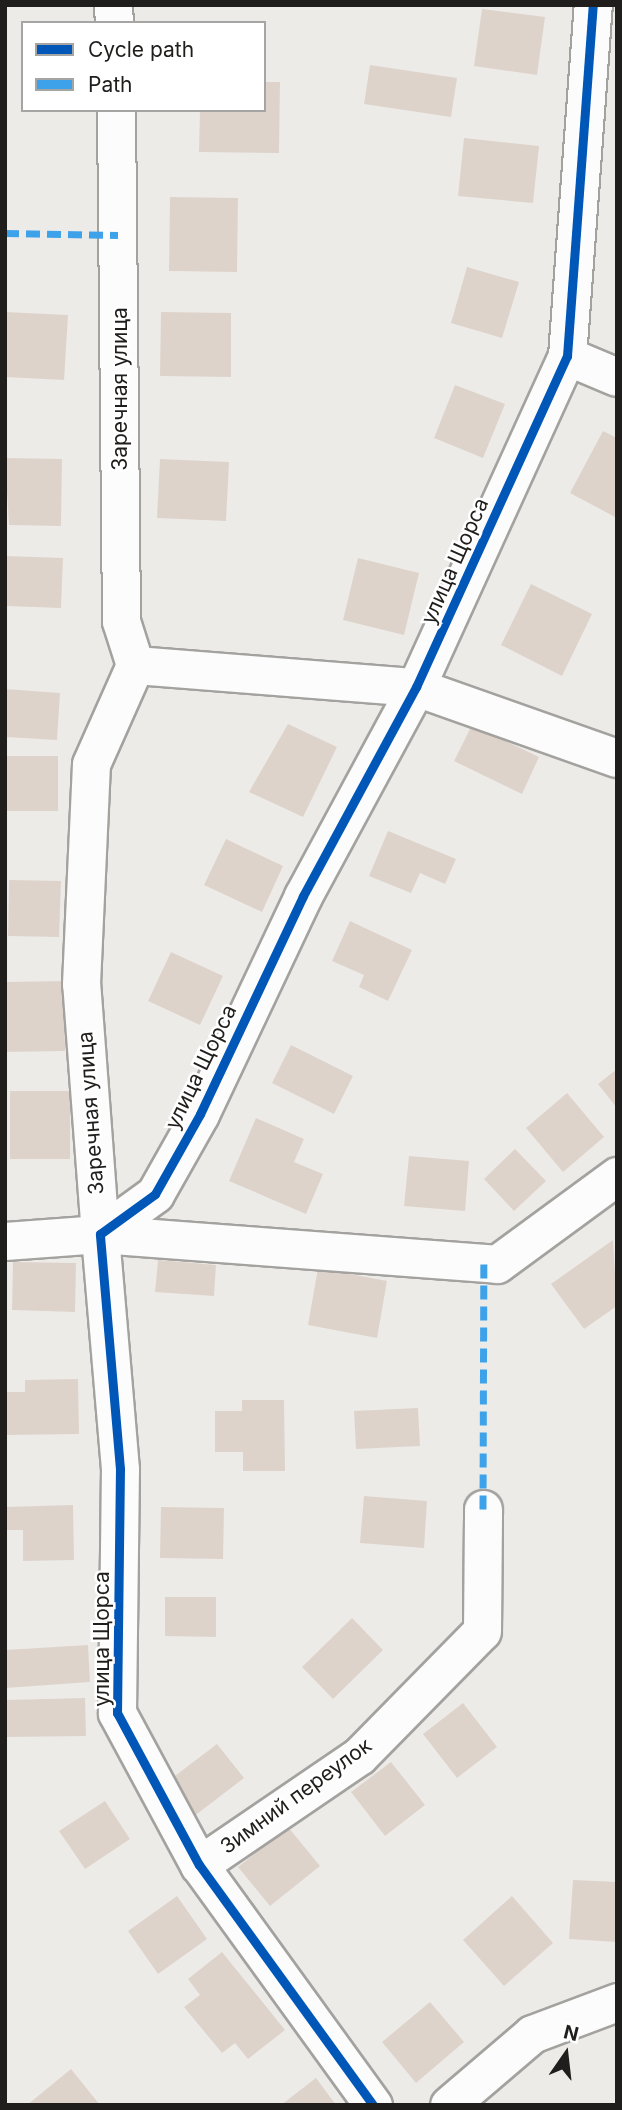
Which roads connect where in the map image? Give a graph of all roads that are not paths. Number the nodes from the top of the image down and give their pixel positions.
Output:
1 (593, 5) edge
2 (116, 112) edge
3 (567, 356) junction
4 (617, 377) edge
5 (135, 666) junction
6 (416, 687) junction
7 (617, 758) edge
8 (617, 1176) edge
9 (100, 1234) junction
10 (5, 1241) edge
11 (483, 1508) dead end
12 (198, 1865) junction
13 (617, 2002) edge
14 (373, 2105) edge
15 (449, 2105) edge

1 - 3 street, улица Щорса
2 - 5 street, Заречная улица
3 - 4 street
3 - 6 street, улица Щорса
5 - 6 street
5 - 9 street, Заречная улица
6 - 7 street
6 - 9 street, улица Щорса
8 - 9 street
9 - 10 street
9 - 12 street, улица Щорса
11 - 12 street, Зимний переулок
12 - 14 street, улица Щорса
13 - 15 street

